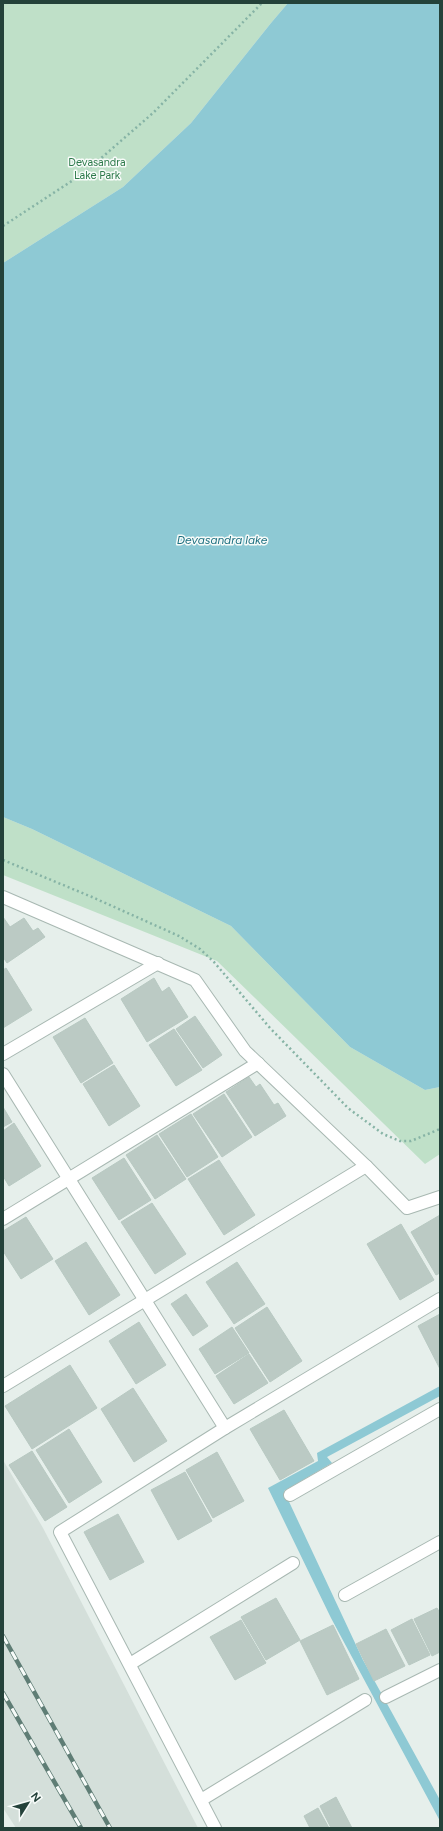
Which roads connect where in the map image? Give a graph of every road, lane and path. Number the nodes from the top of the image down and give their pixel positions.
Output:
1 (262, 3) edge
2 (3, 226) edge
3 (3, 897) edge
4 (158, 963) junction
5 (3, 1054) edge
6 (258, 1063) junction
7 (3, 1074) edge
8 (440, 1130) edge
9 (411, 1141) dead end
10 (366, 1166) junction
11 (69, 1179) junction
12 (440, 1197) edge
13 (3, 1219) edge
14 (440, 1299) edge
15 (145, 1300) junction
16 (3, 1386) edge
17 (440, 1409) edge
18 (225, 1428) junction
19 (290, 1495) dead end
20 (440, 1542) edge
21 (293, 1563) dead end
22 (345, 1595) dead end
23 (130, 1664) junction
24 (440, 1670) edge
25 (386, 1697) dead end
26 (365, 1700) dead end
27 (201, 1800) junction
28 (215, 1828) edge

1 - 2 path
3 - 4 street
4 - 5 street
4 - 6 street
6 - 10 street
6 - 11 street
7 - 11 street
8 - 9 path
10 - 12 street
10 - 15 street
11 - 13 street
11 - 15 street
14 - 18 street
15 - 16 street
15 - 18 street
17 - 19 street
18 - 23 street
20 - 22 street
21 - 23 street
23 - 27 street
24 - 25 street
26 - 27 street
27 - 28 street

